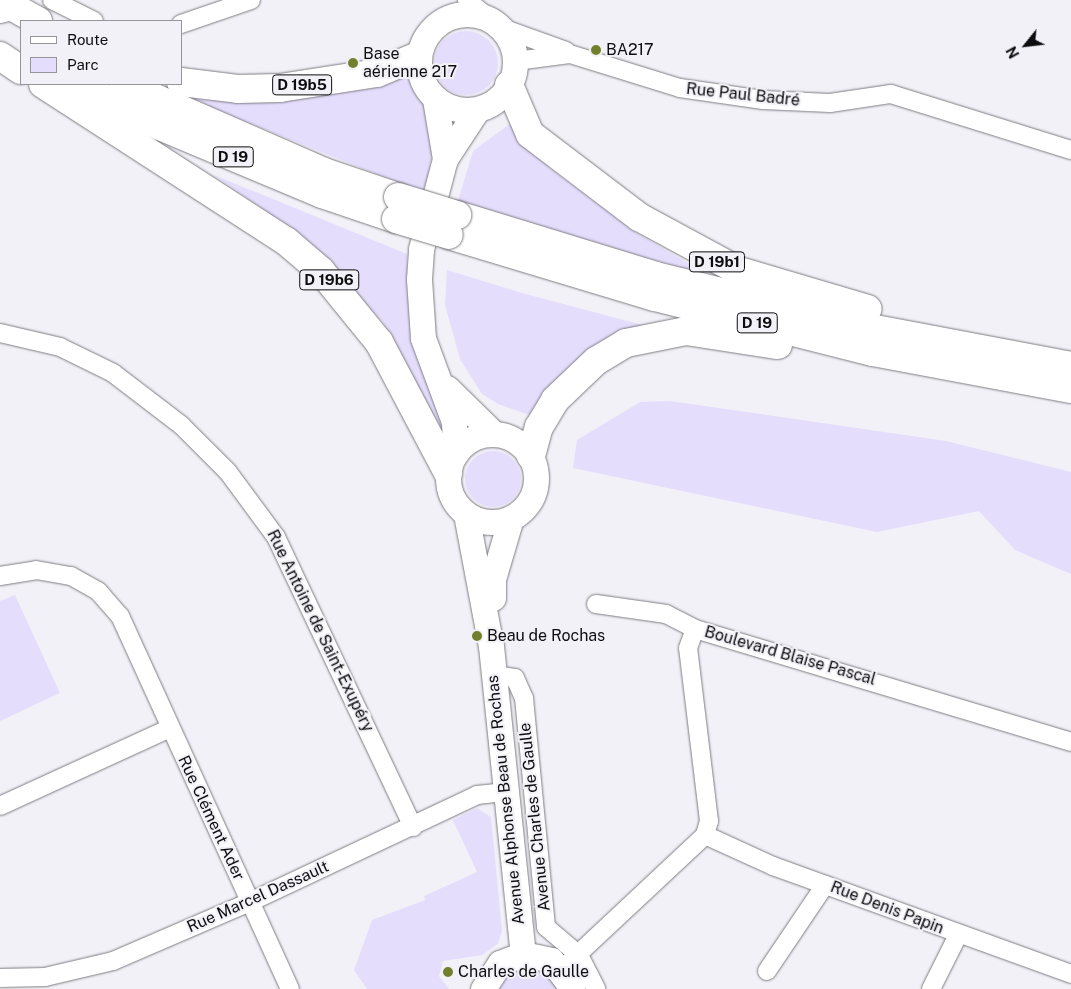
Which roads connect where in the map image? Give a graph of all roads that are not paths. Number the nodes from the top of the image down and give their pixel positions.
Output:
1 (52, 0) edge
2 (251, 0) edge
3 (467, 0) edge
4 (0, 9) edge
5 (0, 15) edge
6 (36, 20) edge
7 (92, 20) edge
8 (495, 23) junction
9 (182, 24) edge
10 (20, 27) edge
11 (0, 42) edge
12 (20, 53) edge
13 (570, 54) junction
14 (0, 56) edge
15 (418, 56) junction
16 (20, 69) edge
17 (512, 73) junction
18 (182, 82) edge
19 (45, 85) edge
20 (77, 85) edge
21 (125, 85) edge
22 (435, 99) junction
23 (477, 110) junction
24 (1071, 150) edge
25 (444, 158) junction
26 (397, 208) junction
27 (453, 225) junction
28 (0, 334) edge
29 (982, 350) junction
30 (1071, 366) edge
31 (441, 381) junction
32 (1071, 389) edge
33 (1071, 402) edge
34 (494, 433) junction
35 (531, 456) junction
36 (452, 463) junction
37 (466, 514) junction
38 (511, 518) junction
39 (0, 576) edge
40 (596, 604) dead end
41 (695, 629) junction
42 (491, 646) junction
43 (494, 675) junction
44 (170, 728) junction
45 (1071, 742) edge
46 (507, 792) junction
47 (0, 806) edge
48 (413, 827) junction
49 (705, 835) junction
50 (826, 885) junction
51 (250, 902) junction
52 (958, 934) junction
53 (523, 954) junction
54 (572, 971) edge
55 (767, 971) dead end
56 (1071, 974) edge
57 (0, 978) edge
58 (290, 989) edge
59 (483, 989) edge
60 (596, 989) edge
61 (931, 989) edge

1 - 7 street
2 - 9 street
3 - 8 street, Rue Paul Badré
4 - 6 main road
5 - 10 main road
8 - 13 street, Rue Paul Badré
8 - 15 main road
8 - 17 main road
11 - 12 main road
13 - 17 street, Rue Paul Badré
13 - 24 street, Rue Paul Badré
14 - 16 main road
15 - 18 main road, D 19b5
15 - 22 main road
17 - 23 main road
17 - 29 main road, D 19b1
19 - 36 main road, D 19b6
20 - 26 main road, D 19
21 - 26 main road, D 19
22 - 23 main road
22 - 25 main road
23 - 25 main road
25 - 31 main road
26 - 27 main road, D 19, bridge
27 - 29 main road, D 19
27 - 32 main road, D 19
28 - 48 street, Rue Antoine de Saint-Exupéry
29 - 30 main road, D 19
31 - 34 main road
31 - 36 main road
33 - 35 main road
34 - 35 main road
34 - 36 main road
35 - 38 main road
36 - 37 main road
37 - 38 main road
37 - 42 main road, Avenue Alphonse Beau de Rochas
38 - 42 main road, Avenue Alphonse Beau de Rochas
39 - 44 street, Rue Clément Ader
40 - 41 street
41 - 45 street, Boulevard Blaise Pascal
41 - 49 street, Boulevard Blaise Pascal
42 - 43 main road, Avenue Alphonse Beau de Rochas
43 - 46 main road, Avenue Alphonse Beau de Rochas
43 - 54 street, Avenue Charles de Gaulle
44 - 47 street
44 - 51 street, Rue Clément Ader
46 - 48 street, Rue Marcel Dassault
46 - 53 main road, Avenue Alphonse Beau de Rochas
48 - 51 street, Rue Marcel Dassault
49 - 50 street, Rue Denis Papin
49 - 54 street
50 - 52 street, Rue Denis Papin
50 - 55 street
51 - 57 street, Rue Marcel Dassault
51 - 58 street, Rue Clément Ader
52 - 56 street, Rue Denis Papin
52 - 61 street
53 - 54 main road
53 - 59 main road
54 - 60 street, Avenue Charles de Gaulle

